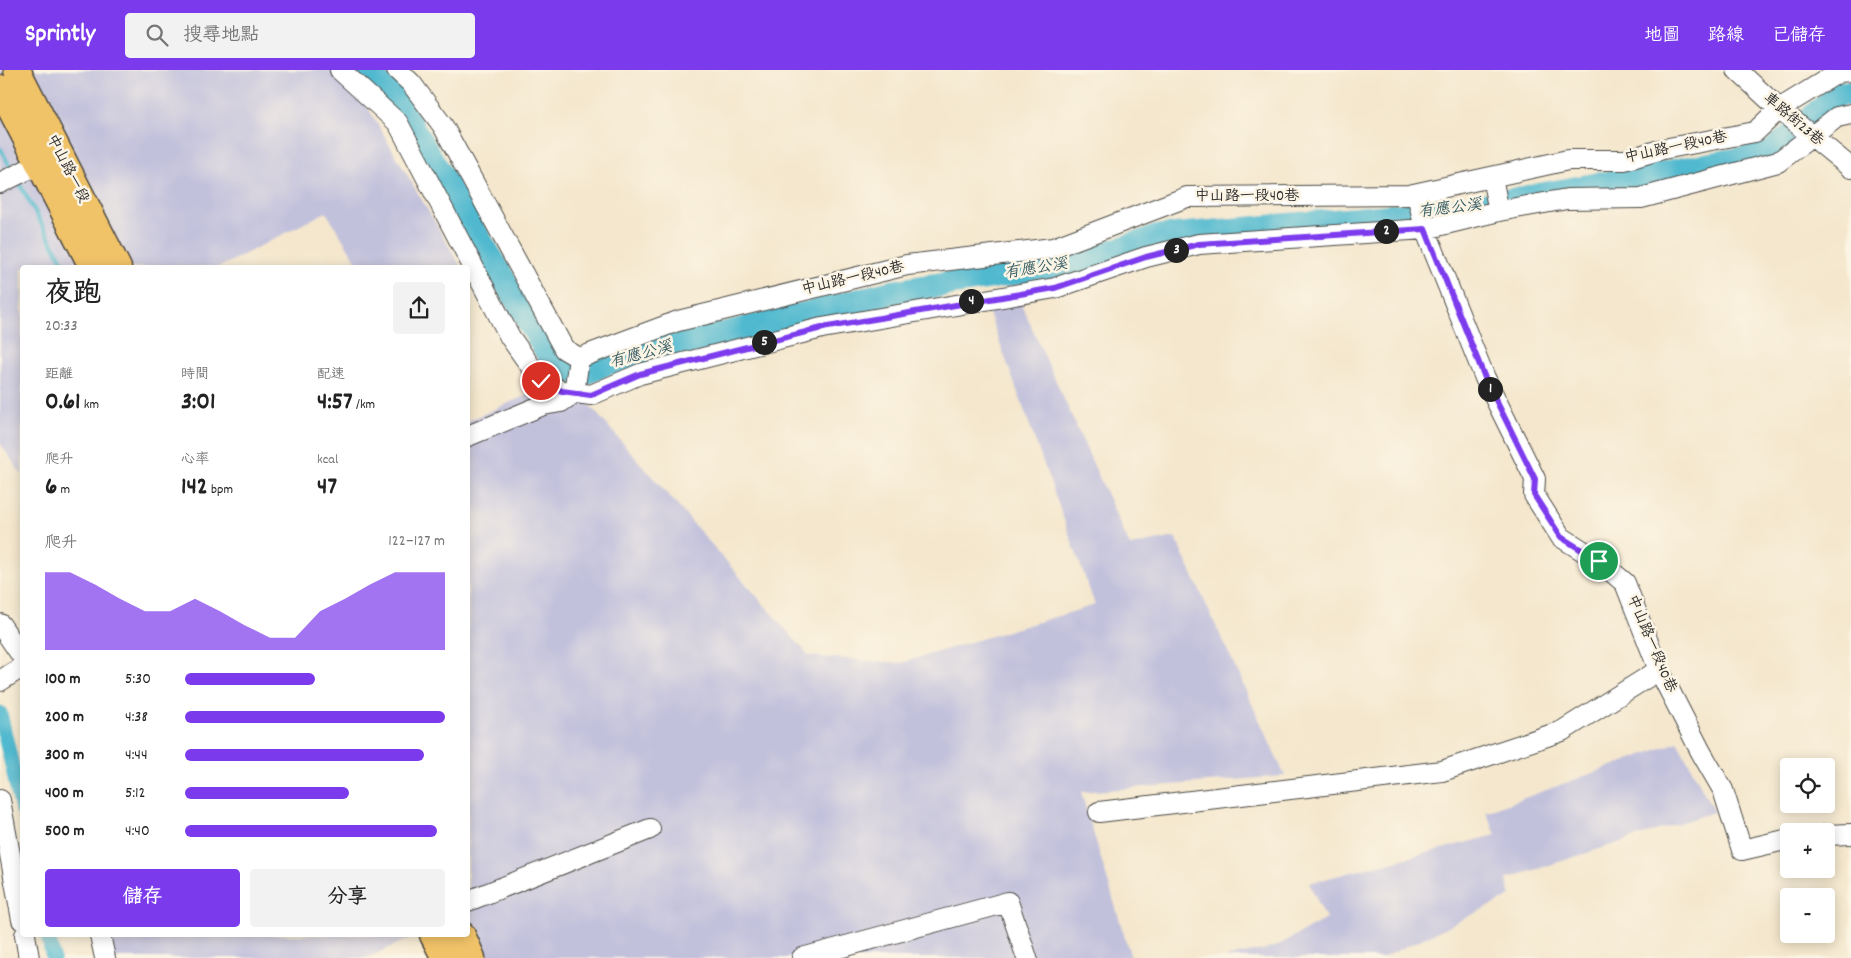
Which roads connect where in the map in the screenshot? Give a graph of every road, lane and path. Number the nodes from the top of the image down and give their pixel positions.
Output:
1 (17, 70) edge
2 (340, 70) edge
3 (398, 70) edge
4 (1737, 70) edge
5 (1851, 71) edge
6 (0, 88) edge
7 (1779, 108) junction
8 (1851, 114) edge
9 (1812, 136) junction
10 (39, 164) junction
11 (1851, 168) edge
12 (1492, 178) junction
13 (0, 183) edge
14 (1417, 194) junction
15 (1499, 211) junction
16 (1425, 229) junction
17 (91, 265) edge
18 (116, 265) edge
19 (579, 358) junction
20 (574, 392) junction
21 (470, 435) edge
22 (0, 624) edge
23 (20, 660) edge
24 (20, 666) edge
25 (1659, 670) junction
26 (0, 681) edge
27 (0, 800) edge
28 (1099, 812) dead end
29 (650, 829) dead end
30 (1851, 834) edge
31 (1835, 835) edge
32 (1780, 841) edge
33 (470, 900) edge
34 (20, 909) edge
35 (25, 937) edge
36 (100, 937) edge
37 (434, 937) edge
38 (463, 937) edge
39 (29, 958) edge
40 (105, 958) edge
41 (445, 958) edge
42 (472, 958) edge
43 (802, 958) edge
44 (1027, 958) edge

1 - 18 main road, 中山路一段
2 - 20 street
3 - 19 street
4 - 7 street, 車路街23巷
5 - 7 street, 中山路一段40巷
6 - 10 main road, 中山路一段
7 - 9 street, 車路街23巷
7 - 12 street, 中山路一段40巷
8 - 9 street
9 - 11 street, 車路街23巷
9 - 15 street
10 - 13 street
10 - 17 main road, 中山路一段
12 - 14 street, 中山路一段40巷
12 - 15 street
14 - 16 street, 中山路一段40巷
14 - 19 street, 中山路一段40巷
15 - 16 street
16 - 20 street
16 - 25 street, 中山路一段40巷
19 - 20 street
20 - 21 street
22 - 23 street
24 - 26 street
25 - 28 street
25 - 32 street, 中山路一段40巷
27 - 34 street
29 - 33 street
30 - 31 street
35 - 39 street
36 - 40 street
37 - 41 main road
38 - 42 main road
43 - 44 street

